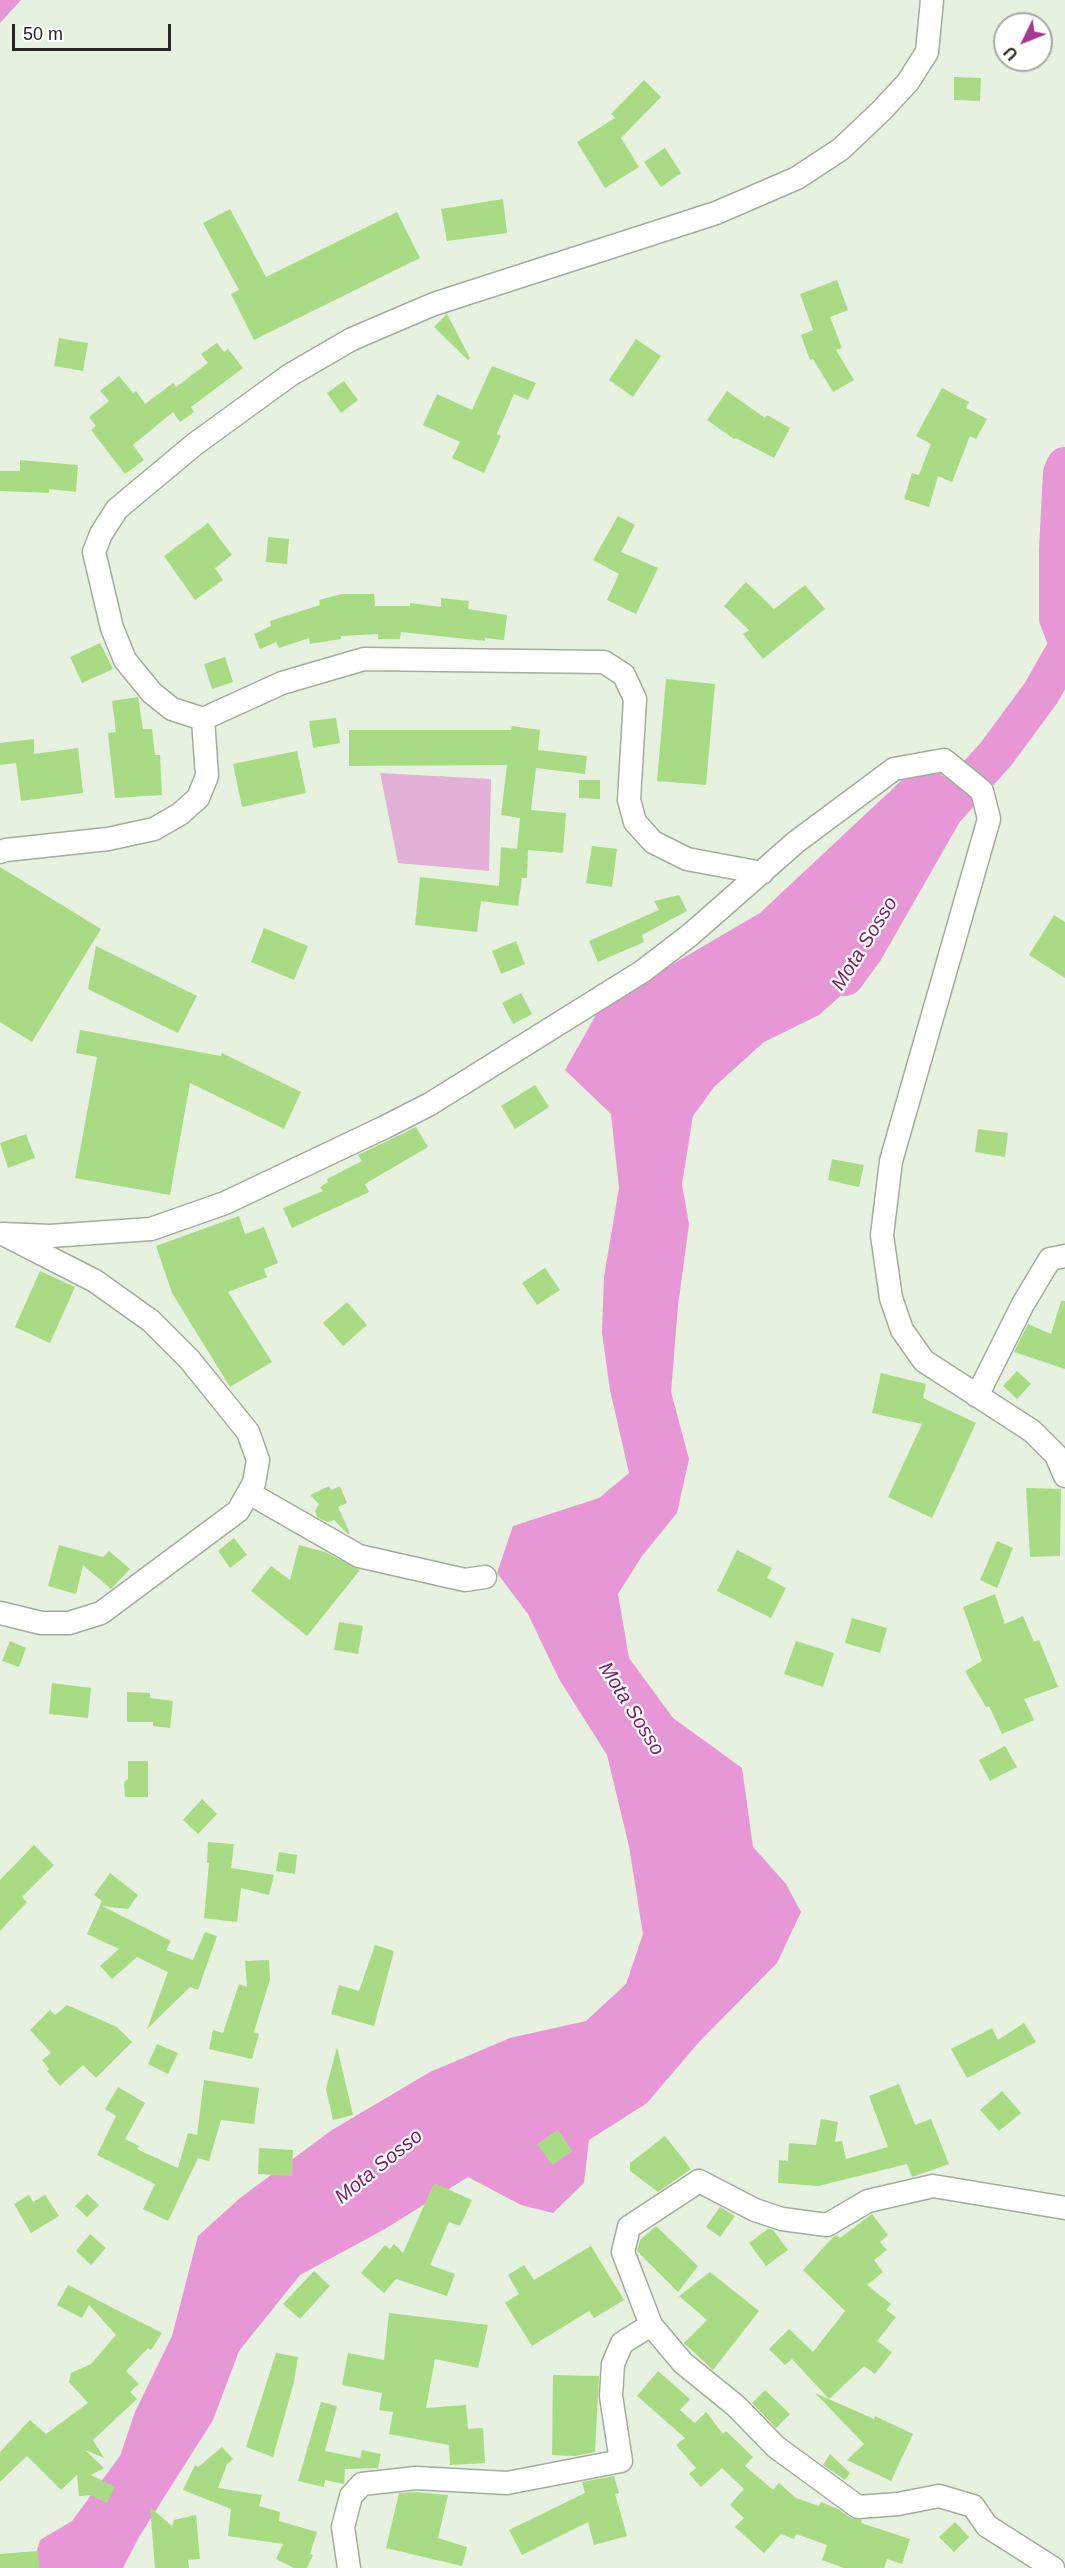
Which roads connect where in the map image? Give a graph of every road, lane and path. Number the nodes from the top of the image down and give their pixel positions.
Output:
1 (932, 0) edge
2 (203, 719) junction
3 (0, 852) edge
4 (762, 873) junction
5 (1, 1233) edge
6 (1065, 1256) edge
7 (977, 1396) junction
8 (1065, 1476) edge
9 (249, 1493) junction
10 (485, 1577) dead end
11 (0, 1613) edge
12 (1065, 2208) edge
13 (651, 2325) junction
14 (349, 2568) edge
15 (1053, 2568) edge

1 - 2 street
2 - 3 street
2 - 4 street
4 - 5 street
4 - 7 street
5 - 9 street
6 - 7 street
7 - 8 street
9 - 10 street
9 - 11 street
12 - 13 street
13 - 14 street
13 - 15 street

